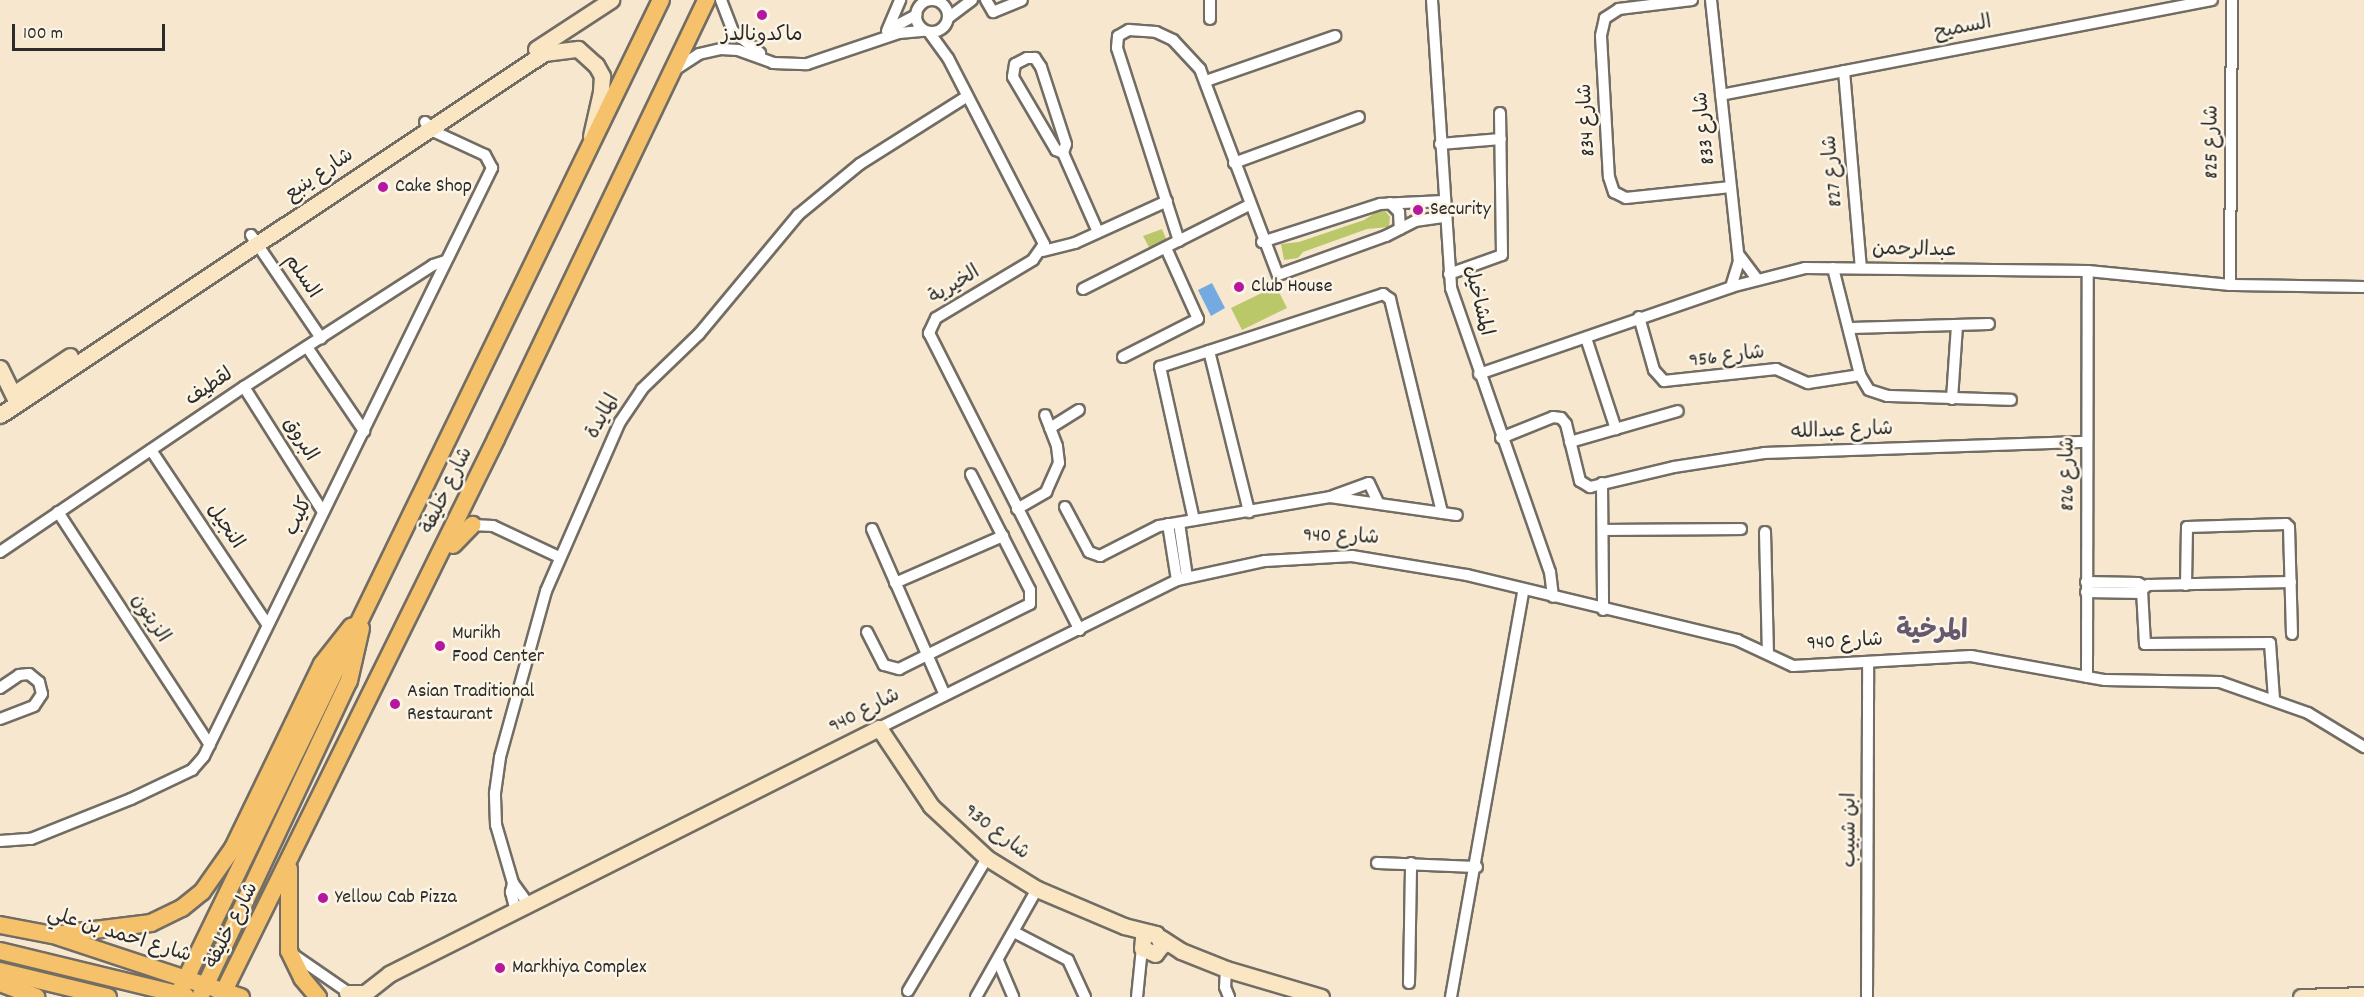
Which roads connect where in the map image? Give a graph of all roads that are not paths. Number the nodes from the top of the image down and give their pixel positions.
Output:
1 (611, 0) edge
2 (661, 0) edge
3 (706, 0) edge
4 (721, 0) edge
5 (900, 0) edge
6 (910, 0) edge
7 (953, 0) edge
8 (972, 0) edge
9 (986, 0) edge
10 (1022, 0) edge
11 (1210, 0) edge
12 (1432, 0) edge
13 (1692, 0) edge
14 (1711, 0) edge
15 (2212, 0) edge
16 (2232, 0) edge
17 (936, 1) edge
18 (916, 13) junction
19 (1210, 19) dead end
20 (946, 22) junction
21 (887, 31) junction
22 (926, 31) junction
23 (1335, 36) dead end
24 (948, 57) junction
25 (511, 69) junction
26 (1844, 71) junction
27 (671, 73) junction
28 (1206, 81) junction
29 (1721, 95) junction
30 (966, 97) junction
31 (1500, 114) dead end
32 (1359, 117) dead end
33 (427, 124) junction
34 (1501, 139) junction
35 (1440, 144) junction
36 (588, 146) junction
37 (1063, 153) junction
38 (1234, 163) junction
39 (1730, 187) junction
40 (1167, 201) junction
41 (1444, 201) junction
42 (1389, 203) junction
43 (1249, 205) junction
44 (1445, 217) junction
45 (1400, 228) junction
46 (1098, 232) junction
47 (254, 239) junction
48 (1179, 241) junction
49 (1262, 242) junction
50 (1166, 248) junction
51 (1043, 251) junction
52 (1738, 252) junction
53 (445, 261) junction
54 (1833, 268) junction
55 (1861, 268) junction
56 (2088, 271) junction
57 (1449, 274) junction
58 (1757, 279) junction
59 (2230, 285) junction
60 (1731, 287) junction
61 (2364, 287) edge
62 (1083, 289) dead end
63 (1639, 318) junction
64 (1989, 324) dead end
65 (1958, 325) junction
66 (1851, 328) junction
67 (321, 338) junction
68 (1586, 338) junction
69 (307, 347) junction
70 (1209, 351) junction
71 (1123, 357) dead end
72 (1, 370) edge
73 (1479, 374) junction
74 (1860, 375) junction
75 (32, 381) junction
76 (244, 387) junction
77 (15, 399) junction
78 (1952, 399) junction
79 (2011, 399) dead end
80 (0, 403) edge
81 (1079, 410) dead end
82 (1678, 411) dead end
83 (0, 415) edge
84 (1045, 415) dead end
85 (1050, 428) junction
86 (1617, 429) junction
87 (364, 431) junction
88 (1501, 438) junction
89 (1570, 442) junction
90 (2086, 442) junction
91 (152, 450) junction
92 (971, 474) dead end
93 (1602, 483) junction
94 (1330, 497) junction
95 (1379, 504) junction
96 (1065, 507) dead end
97 (1017, 508) junction
98 (58, 512) junction
99 (323, 512) junction
100 (1249, 512) junction
101 (1442, 513) junction
102 (1457, 515) dead end
103 (1194, 520) junction
104 (1174, 523) junction
105 (472, 525) joint
106 (872, 530) dead end
107 (1605, 530) junction
108 (1741, 530) dead end
109 (1765, 532) dead end
110 (1003, 536) junction
111 (0, 552) edge
112 (559, 557) junction
113 (1182, 578) junction
114 (2291, 582) junction
115 (896, 583) junction
116 (2186, 585) junction
117 (2086, 587) junction
118 (2143, 590) junction
119 (1523, 591) junction
120 (1553, 597) junction
121 (1603, 610) junction
122 (362, 619) junction
123 (406, 623) junction
124 (267, 624) junction
125 (1080, 630) junction
126 (867, 632) dead end
127 (2292, 634) dead end
128 (1768, 652) junction
129 (927, 656) junction
130 (1868, 663) junction
131 (2086, 677) junction
132 (0, 688) edge
133 (945, 695) junction
134 (2274, 699) junction
135 (0, 719) edge
136 (879, 728) junction
137 (210, 745) junction
138 (2364, 747) edge
139 (0, 841) edge
140 (987, 858) junction
141 (289, 862) junction
142 (1377, 863) dead end
143 (1411, 863) junction
144 (1477, 867) junction
145 (1037, 889) junction
146 (522, 908) junction
147 (0, 925) edge
148 (1014, 932) junction
149 (53, 935) junction
150 (1151, 944) junction
151 (0, 951) edge
152 (289, 951) junction
153 (998, 961) junction
154 (1226, 969) junction
155 (0, 971) edge
156 (185, 978) junction
157 (0, 983) edge
158 (1409, 983) dead end
159 (381, 989) edge
160 (908, 990) dead end
161 (223, 994) edge
162 (193, 995) edge
163 (351, 995) edge
164 (2364, 995) edge
165 (36, 997) edge
166 (108, 997) edge
167 (241, 997) edge
168 (318, 997) edge
169 (976, 997) edge
170 (1013, 997) edge
171 (1085, 997) edge
172 (1137, 997) edge
173 (1229, 997) edge
174 (1321, 997) edge
175 (1451, 997) edge
176 (1867, 997) edge
177 (2301, 997) edge
178 (2312, 997) edge
179 (2352, 997) edge

1 - 25 street, شارع ينبع
2 - 36 main road, شارع خليفة
3 - 27 main road, شارع خليفة
4 - 21 street
5 - 21 street
6 - 18 street
7 - 17 street
8 - 20 street
9 - 10 street
11 - 19 street
12 - 35 street, المشاخيل
13 - 39 street, شارع 834
14 - 29 street, شارع 833
15 - 26 street, السميح
16 - 59 street, شارع 825
17 - 18 street
17 - 20 street
18 - 21 street
18 - 22 street
20 - 22 street
20 - 24 street
22 - 24 street
22 - 27 street
23 - 28 street
24 - 30 street
25 - 33 street, شارع ينبع
25 - 36 street, شارع ينبع
26 - 29 street, السميح
26 - 55 street, شارع 827
27 - 123 main road, شارع خليفة
28 - 38 street
28 - 40 street
29 - 39 street, شارع 833
30 - 51 street
30 - 112 street, المايدة
31 - 34 street
32 - 38 street
33 - 47 street, شارع ينبع
33 - 53 street, كليب
34 - 35 street
34 - 57 street
35 - 41 street, المشاخيل
36 - 122 main road, شارع خليفة
37 - 37 street
37 - 46 street
38 - 43 street
39 - 52 street, شارع 833
40 - 46 street
40 - 48 street
41 - 42 street
41 - 44 street, المشاخيل
42 - 45 street
42 - 49 street
43 - 48 street
43 - 49 street
44 - 45 street
44 - 57 street, المشاخيل
45 - 49 street
46 - 51 street
47 - 67 street, السلم
47 - 75 street, شارع ينبع
47 - 77 street, شارع ينبع
48 - 50 street
50 - 62 street
50 - 71 street
51 - 97 street, الخيرية
52 - 58 street, شارع 833
52 - 60 street, شارع 833
53 - 67 street, لقطيف
53 - 87 street, كليب
54 - 55 street, عبدالرحمن
54 - 58 street, عبدالرحمن
54 - 66 street
55 - 56 street, عبدالرحمن
56 - 59 street, عبدالرحمن
56 - 90 street, شارع 826
57 - 73 street, المشاخيل
58 - 60 street, عبدالرحمن
59 - 61 street, عبدالرحمن
60 - 63 street, عبدالرحمن
63 - 68 street, عبدالرحمن
63 - 74 street, شارع 956
64 - 65 street
65 - 66 street
65 - 78 street
66 - 74 street
67 - 69 street, لقطيف
68 - 73 street, عبدالرحمن
68 - 86 street
69 - 76 street, لقطيف
69 - 87 street
70 - 100 street
70 - 101 street
70 - 103 street
72 - 75 street
72 - 77 street
73 - 88 street, المشاخيل
74 - 78 street
75 - 77 street, شارع ينبع
76 - 91 street, لقطيف
76 - 99 street, البروق
77 - 80 street, شارع ينبع
77 - 83 street, شارع ينبع
78 - 79 street
81 - 85 street
82 - 86 street
84 - 85 street
85 - 97 street
86 - 89 street
87 - 99 street, كليب
88 - 89 street, شارع عبدالله
88 - 120 street, المشاخيل
89 - 93 street, شارع عبدالله
90 - 93 street, شارع عبدالله
90 - 117 street, شارع 826
91 - 98 street, لقطيف
91 - 124 street, النجيل
92 - 110 street
93 - 107 street
94 - 95 street
94 - 95 street
94 - 100 street
95 - 101 street
96 - 104 street
97 - 125 street, الخيرية
98 - 111 street, لقطيف
98 - 137 street, الزيتون
99 - 124 street, كليب
100 - 103 street
101 - 102 street
103 - 104 street
104 - 113 street
105 - 112 street
105 - 123 main road
106 - 115 street
107 - 108 street
107 - 121 street
109 - 128 street
110 - 115 street
110 - 129 street
112 - 146 street, المايدة
113 - 119 street, شارع 940
113 - 125 street, شارع 940
114 - 116 street
114 - 116 street
114 - 127 street
115 - 129 street
116 - 118 street
117 - 118 street
117 - 131 street, شارع 826
118 - 134 street
119 - 120 street, شارع 940
119 - 144 street
120 - 121 street, شارع 940
121 - 128 street, شارع 940
122 - 149 main road
122 - 156 main road, شارع خليفة
122 - 162 main road
123 - 141 main road, شارع خليفة
124 - 137 street, كليب
125 - 133 street, شارع 940
126 - 129 street
128 - 130 street, شارع 940
129 - 133 street
130 - 131 street, شارع 940
130 - 176 street, ابن شبيب
131 - 134 street, شارع 940
132 - 135 street
133 - 136 street, شارع 940
134 - 138 street, شارع 940
136 - 140 street, شارع 930
136 - 146 street, شارع 940
137 - 139 street, كليب
140 - 145 street, شارع 930
140 - 160 street
141 - 152 main road
141 - 161 main road, شارع خليفة
142 - 143 street
143 - 144 street
143 - 158 street
144 - 175 street
145 - 148 street
145 - 150 street, شارع 930
146 - 159 street, شارع 940
147 - 149 main road, شارع احمد بن علي
148 - 153 street
148 - 171 street
149 - 156 main road, شارع احمد بن علي
150 - 154 street, شارع 930
150 - 172 street
151 - 162 main road, شارع احمد بن علي
152 - 163 street
152 - 168 main road
153 - 169 street
153 - 170 street
154 - 173 street
154 - 174 street, شارع 930
155 - 166 main road
156 - 162 main road, شارع خليفة
157 - 165 main road
159 - 163 street, شارع 940
161 - 162 main road, شارع احمد بن علي
161 - 167 main road, شارع احمد بن علي
164 - 179 street
177 - 178 street
178 - 179 street

